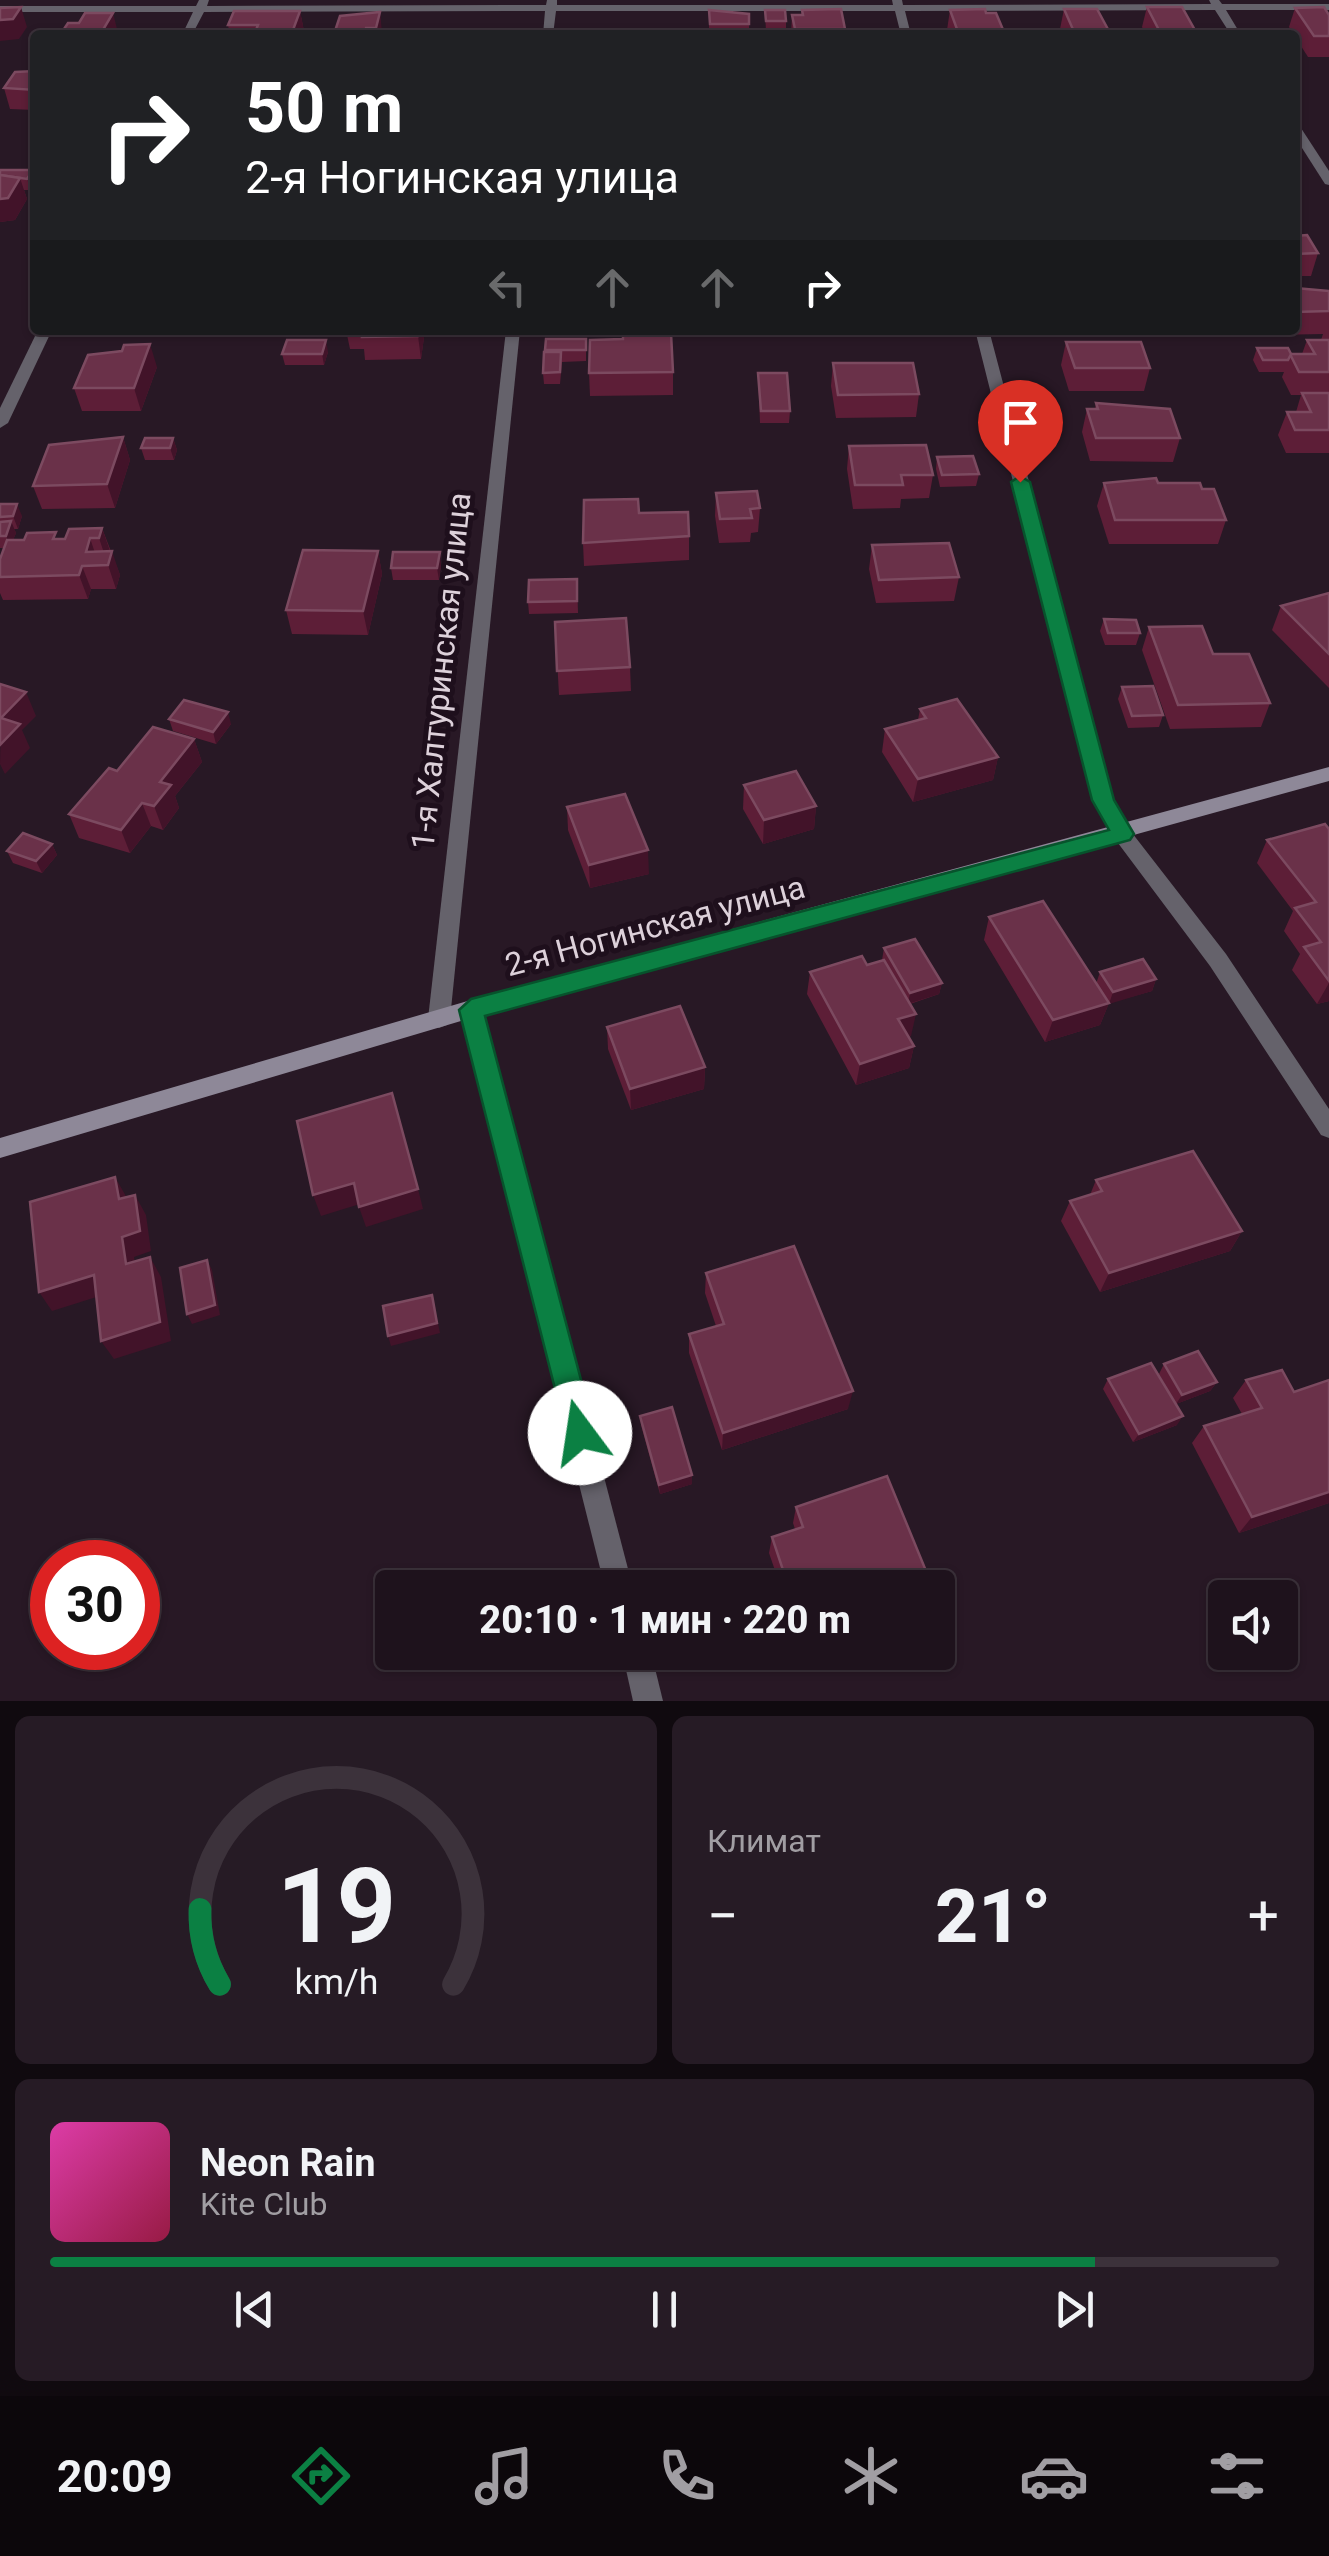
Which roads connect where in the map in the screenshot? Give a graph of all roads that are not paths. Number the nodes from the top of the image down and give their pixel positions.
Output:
1 (897, 2) edge
2 (202, 3) edge
3 (551, 4) edge
4 (1216, 4) edge
5 (1329, 7) edge
6 (0, 9) edge
7 (189, 30) edge
8 (548, 30) edge
9 (905, 30) edge
10 (1233, 30) edge
11 (1300, 136) edge
12 (1329, 181) edge
13 (43, 335) edge
14 (512, 335) edge
15 (983, 335) edge
16 (0, 423) edge
17 (1329, 774) edge
18 (1122, 834) junction
19 (471, 1010) junction
20 (439, 1019) junction
21 (1329, 1128) edge
22 (0, 1148) edge
23 (614, 1570) edge
24 (640, 1670) edge
25 (648, 1701) edge

1 - 3 street
1 - 4 street
1 - 9 street
2 - 3 street
2 - 6 street
2 - 7 street
3 - 8 street
4 - 5 street
4 - 10 street
11 - 12 street
13 - 16 street
14 - 20 street, 1-я Халтуринская улица
15 - 18 street
17 - 18 street, 2-я Ногинская улица
18 - 19 street, 2-я Ногинская улица
18 - 21 street
19 - 20 street, 2-я Ногинская улица
19 - 23 street
20 - 22 street, 2-я Ногинская улица
24 - 25 street

